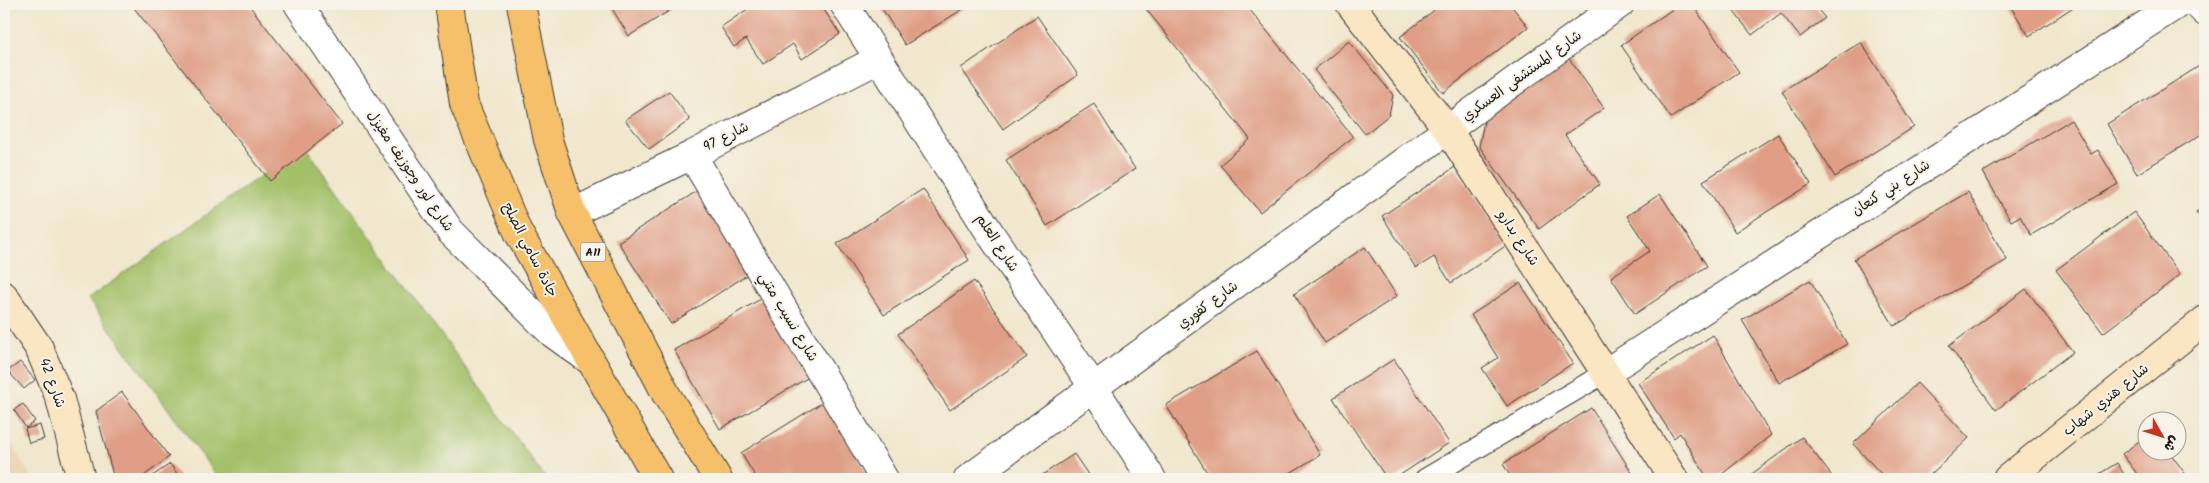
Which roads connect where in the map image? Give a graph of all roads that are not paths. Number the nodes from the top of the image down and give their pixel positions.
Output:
1 (298, 4) edge
2 (449, 4) edge
3 (521, 4) edge
4 (844, 4) edge
5 (1350, 4) edge
6 (1620, 4) edge
7 (2178, 4) edge
8 (2197, 4) edge
9 (2205, 12) edge
10 (879, 59) junction
11 (1448, 130) junction
12 (692, 155) junction
13 (572, 213) junction
14 (4, 296) edge
15 (2205, 320) edge
16 (588, 359) junction
17 (1605, 373) junction
18 (1094, 388) junction
19 (80, 479) edge
20 (658, 479) edge
21 (718, 479) edge
22 (884, 479) edge
23 (968, 479) edge
24 (1152, 479) edge
25 (1425, 479) edge
26 (1674, 479) edge
27 (2007, 479) edge

1 - 16 street, شارع لور وجوزيف مغيزل
2 - 16 highway, جادة سامي الصلح
3 - 13 highway, A11
4 - 10 street, شارع العلم
5 - 11 street, شارع بدارو
6 - 11 street, شارع المستشفى العسكري
7 - 17 street, شارع بني كنعان
8 - 9 street
10 - 12 street, شارع 97
10 - 18 street, شارع العلم
11 - 17 street, شارع بدارو
11 - 18 street, شارع كفوري
12 - 13 street, شارع 97
12 - 22 street, شارع نسيب متني
13 - 21 highway, A11
14 - 19 street, شارع 42
15 - 27 street, شارع هنري شهاب
16 - 20 highway, جادة سامي الصلح
17 - 25 lane
17 - 26 street, شارع بدارو
18 - 23 street, شارع كفوري
18 - 24 street, شارع العلم

